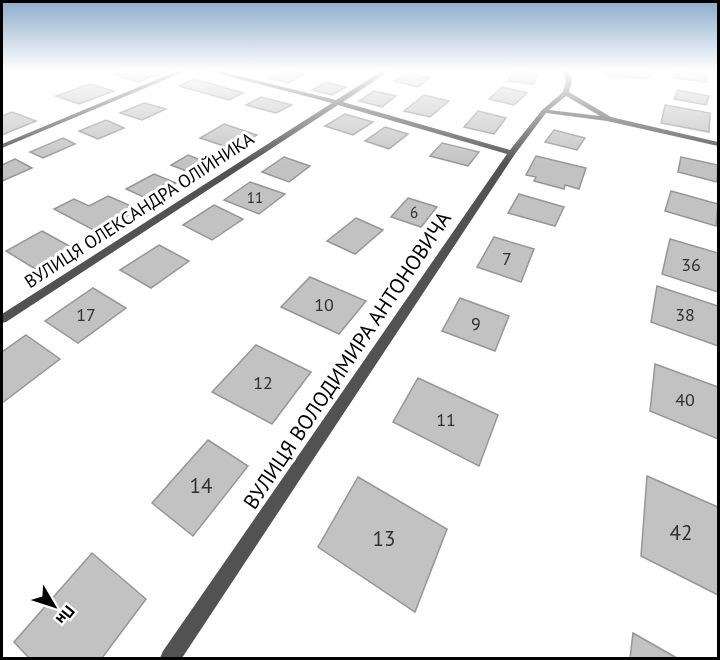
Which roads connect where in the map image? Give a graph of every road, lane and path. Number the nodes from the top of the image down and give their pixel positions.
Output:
1 (109, 102) edge
2 (336, 102) joint
3 (555, 102) edge
4 (581, 102) edge
5 (544, 111) junction
6 (609, 119) junction
7 (718, 144) edge
8 (2, 146) edge
9 (512, 153) junction
10 (2, 319) edge
11 (170, 658) edge

1 - 8 street
2 - 9 street
2 - 10 street, ВУЛИЦЯ ОЛЕКСАНДРА ОЛІЙНИКА
3 - 5 street, ВУЛИЦЯ ВОЛОДИМИРА АНТОНОВИЧА
4 - 6 street
5 - 6 street
5 - 9 street, ВУЛИЦЯ ВОЛОДИМИРА АНТОНОВИЧА
6 - 7 street
9 - 11 street, ВУЛИЦЯ ВОЛОДИМИРА АНТОНОВИЧА

